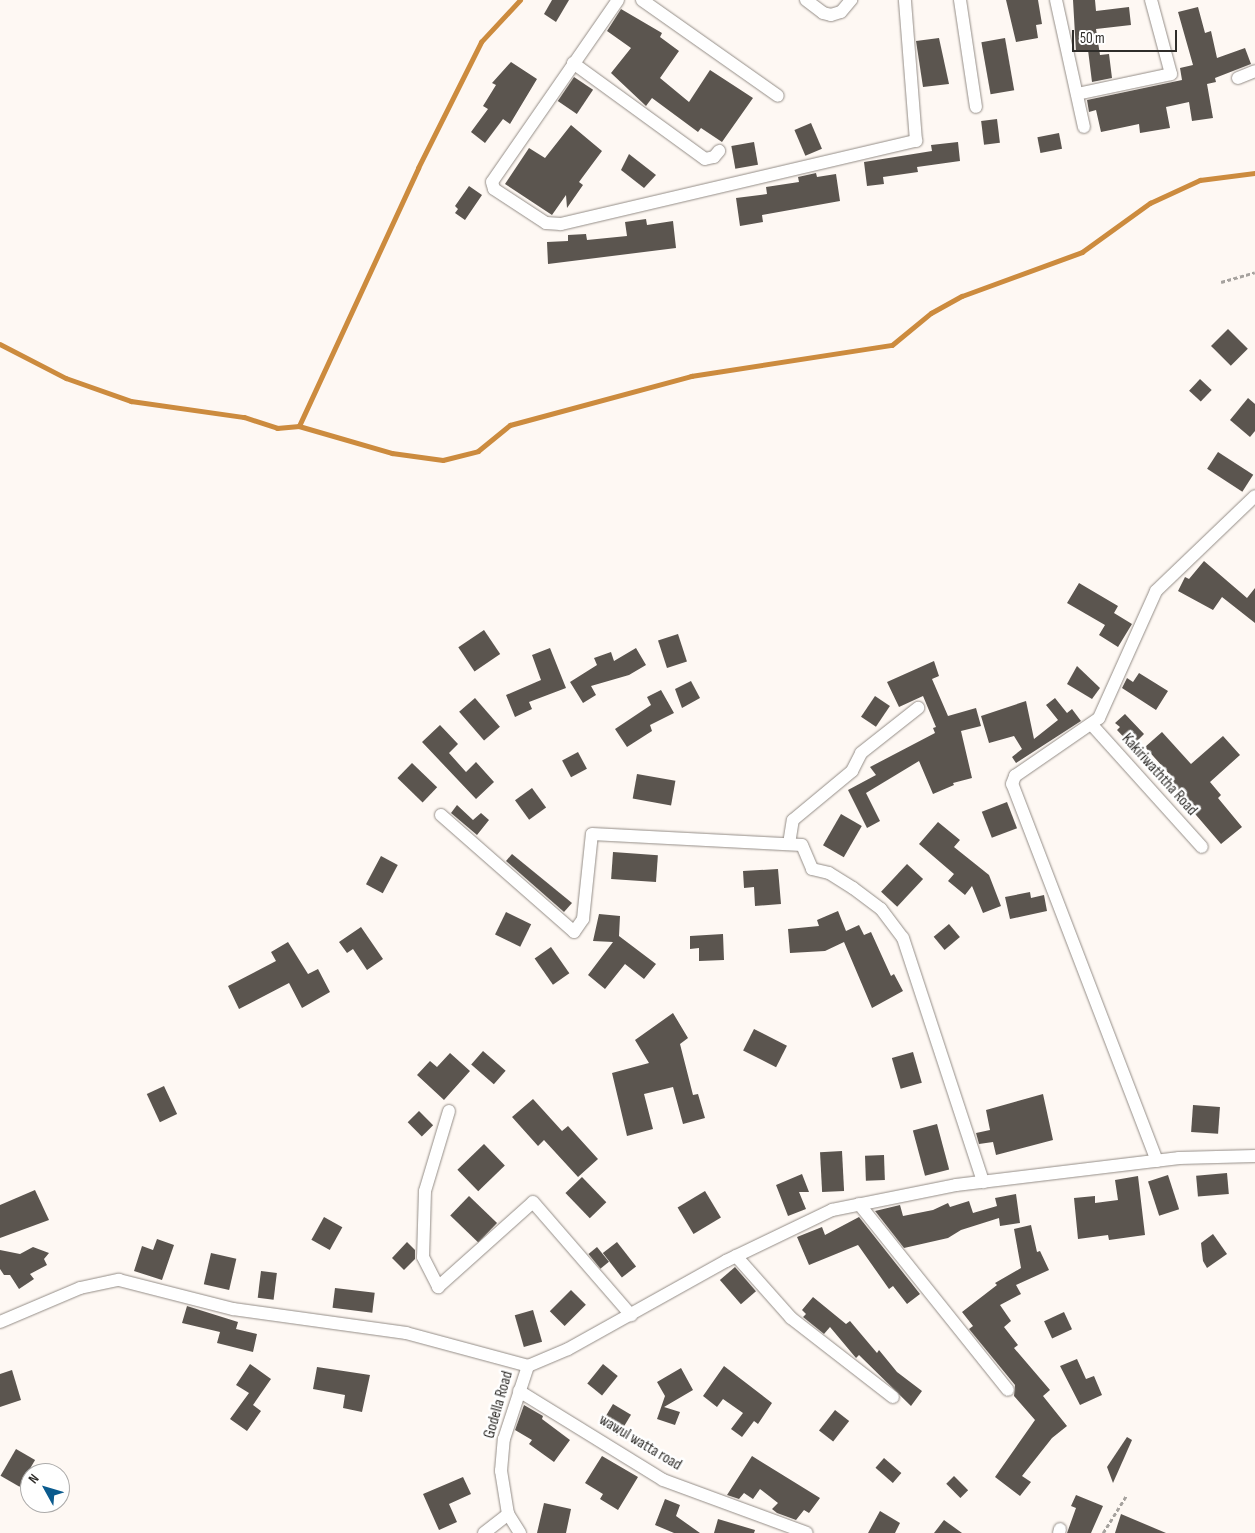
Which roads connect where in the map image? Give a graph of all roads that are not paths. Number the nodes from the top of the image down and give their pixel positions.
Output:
1 (618, 0) edge
2 (642, 0) edge
3 (806, 0) edge
4 (850, 0) edge
5 (905, 0) edge
6 (960, 0) edge
7 (1056, 0) edge
8 (1151, 0) edge
9 (573, 63) junction
10 (1255, 71) edge
11 (1238, 78) dead end
12 (1077, 94) junction
13 (778, 96) dead end
14 (976, 108) dead end
15 (1084, 127) dead end
16 (719, 151) dead end
17 (1255, 496) edge
18 (918, 708) dead end
19 (1092, 726) junction
20 (441, 815) dead end
21 (789, 844) junction
22 (1202, 847) dead end
23 (449, 1111) dead end
24 (1255, 1156) edge
25 (1157, 1161) junction
26 (983, 1182) junction
27 (859, 1204) junction
28 (736, 1256) junction
29 (632, 1315) junction
30 (0, 1322) edge
31 (528, 1366) junction
32 (1008, 1390) dead end
33 (519, 1391) junction
34 (893, 1397) dead end
35 (508, 1514) junction
36 (484, 1533) edge
37 (520, 1533) edge
38 (807, 1533) edge

1 - 9 street
2 - 13 street
3 - 4 street
5 - 9 street
6 - 14 street
7 - 12 street
8 - 12 street
9 - 16 street
10 - 11 street
12 - 15 street
17 - 19 street
18 - 21 street
19 - 22 street, Kakiriwaththa Road
19 - 25 street
20 - 21 street
21 - 26 street
23 - 29 street
24 - 25 street
25 - 26 street
26 - 27 street
27 - 28 street
27 - 32 street
28 - 29 street
28 - 34 street
29 - 31 street
30 - 31 street
31 - 33 street, Godella Road
33 - 35 street, Godella Road
33 - 38 street, wawul watta road
35 - 36 street
35 - 37 street

